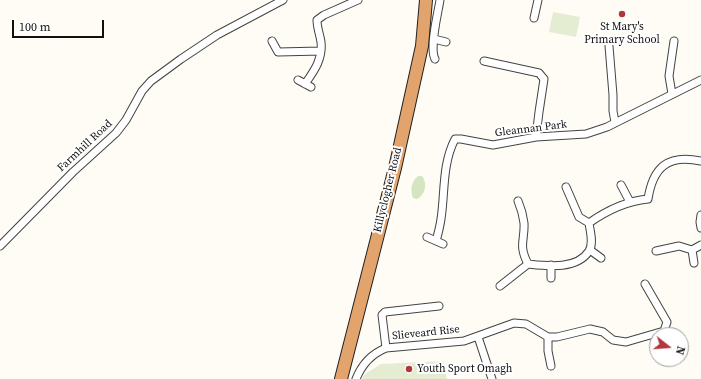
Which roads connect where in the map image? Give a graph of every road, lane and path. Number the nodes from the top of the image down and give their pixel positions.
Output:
1 (283, 0) edge
2 (358, 0) edge
3 (426, 0) edge
4 (440, 0) edge
5 (538, 0) edge
6 (534, 18) dead end
7 (434, 39) junction
8 (674, 40) dead end
9 (272, 41) dead end
10 (446, 42) dead end
11 (609, 46) dead end
12 (321, 51) junction
13 (435, 59) dead end
14 (484, 61) dead end
15 (298, 80) dead end
16 (701, 80) edge
17 (672, 94) junction
18 (615, 122) junction
19 (536, 138) junction
20 (701, 161) edge
21 (621, 185) dead end
22 (566, 187) dead end
23 (518, 201) dead end
24 (630, 202) junction
25 (701, 215) edge
26 (589, 223) junction
27 (701, 228) edge
28 (427, 237) dead end
29 (701, 244) edge
30 (0, 246) edge
31 (590, 250) junction
32 (692, 250) junction
33 (656, 252) dead end
34 (601, 258) dead end
35 (694, 263) dead end
36 (528, 264) junction
37 (551, 266) junction
38 (551, 278) dead end
39 (645, 284) dead end
40 (500, 286) dead end
41 (440, 306) dead end
42 (478, 336) junction
43 (548, 337) junction
44 (386, 348) junction
45 (551, 366) dead end
46 (341, 379) edge
47 (356, 379) edge
48 (492, 379) edge

1 - 30 street, Farmhill Road
2 - 12 street
3 - 46 highway, Killyclogher Road
4 - 7 street
5 - 6 street
7 - 10 street
7 - 13 street
8 - 17 street
9 - 12 street
11 - 18 street
12 - 15 street
14 - 19 street
16 - 17 street, Gleannan Park
17 - 18 street, Gleannan Park
18 - 19 street, Gleannan Park
19 - 28 street, Gleannan Park
20 - 24 street
21 - 24 street
22 - 26 street
23 - 36 street
24 - 26 street
25 - 27 street
26 - 31 street
29 - 32 street
31 - 34 street
31 - 37 street
32 - 33 street
32 - 35 street
36 - 37 street
36 - 40 street
37 - 38 street
39 - 43 street
41 - 44 street
42 - 43 street, Slieveard Rise
42 - 44 street, Slieveard Rise
42 - 48 street
43 - 45 street
44 - 47 street, Slieveard Rise

